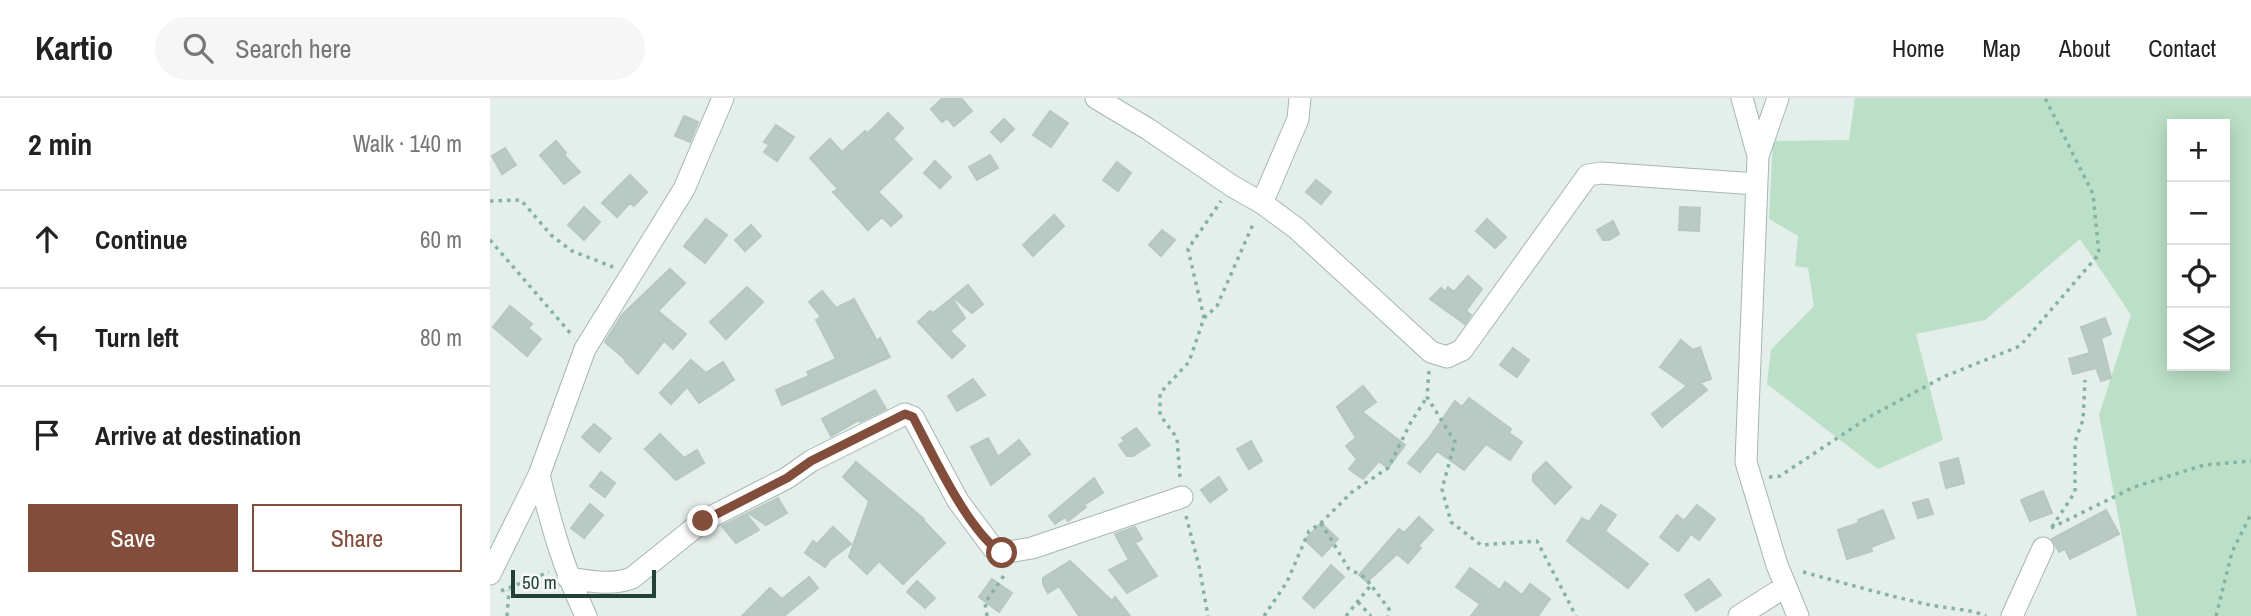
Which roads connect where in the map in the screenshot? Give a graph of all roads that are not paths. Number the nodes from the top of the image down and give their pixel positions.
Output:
1 (723, 98) edge
2 (1096, 98) edge
3 (1300, 98) edge
4 (1742, 98) edge
5 (1778, 98) edge
6 (1758, 156) junction
7 (1756, 184) junction
8 (1262, 203) junction
9 (540, 475) junction
10 (1182, 497) road end
11 (2047, 538) road end
12 (568, 578) junction
13 (495, 582) edge
14 (1785, 587) junction
15 (586, 616) edge
16 (1739, 616) edge
17 (1798, 616) edge
18 (2011, 616) edge

1 - 9 street
2 - 8 street
3 - 8 street
4 - 6 street
5 - 6 street
6 - 7 street
7 - 8 street
7 - 14 street
9 - 12 street
9 - 13 street
10 - 12 street
11 - 18 street
12 - 15 street
14 - 16 street
14 - 17 street

